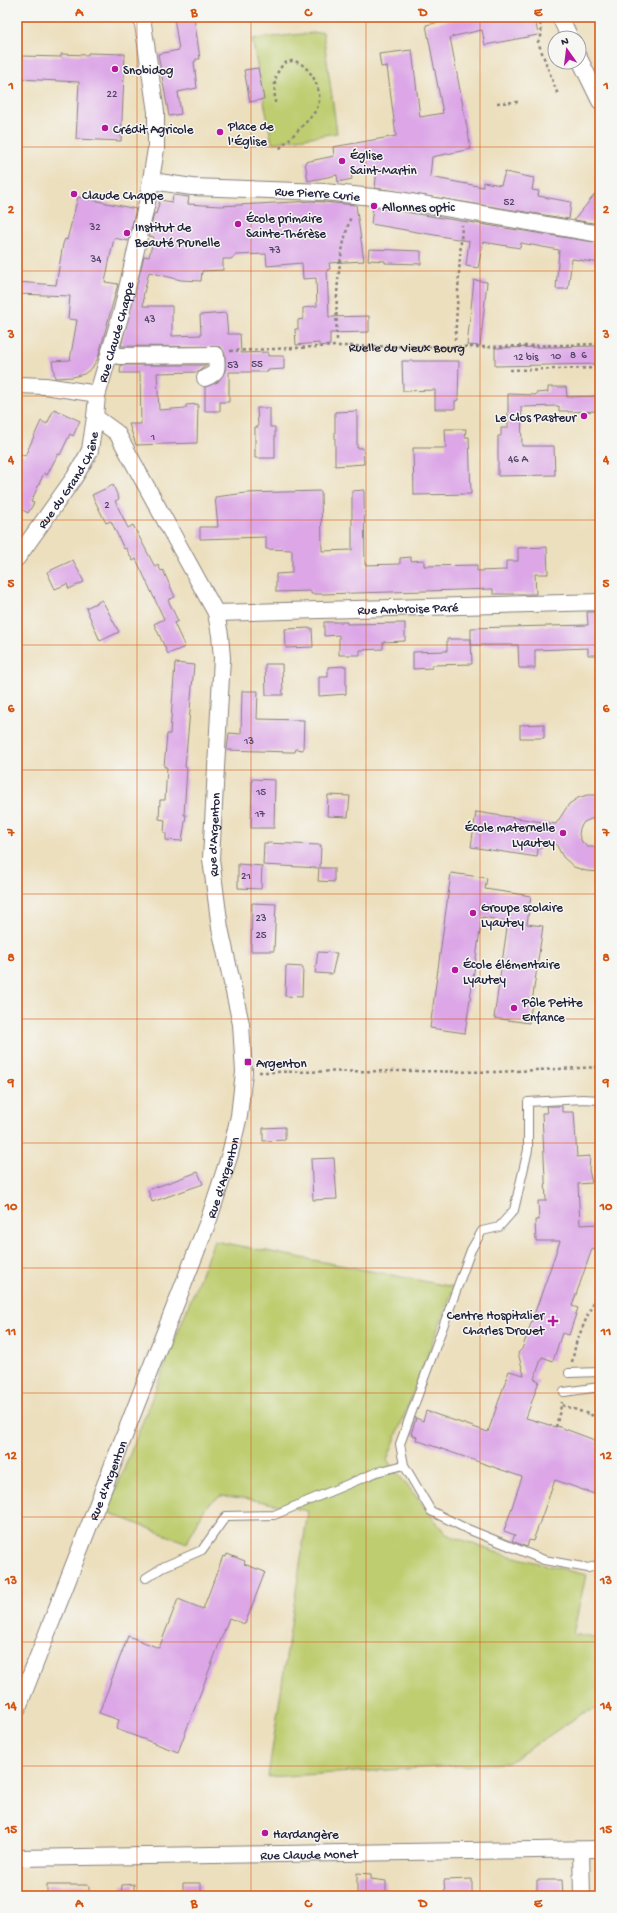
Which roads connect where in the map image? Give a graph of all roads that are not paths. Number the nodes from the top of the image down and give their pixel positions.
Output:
1 (142, 17) edge
2 (560, 17) edge
3 (566, 30) edge
4 (585, 70) edge
5 (600, 101) edge
6 (152, 181) junction
7 (600, 234) edge
8 (109, 354) junction
9 (205, 378) dead end
10 (17, 385) edge
11 (97, 396) junction
12 (95, 418) junction
13 (17, 558) edge
14 (600, 602) edge
15 (216, 613) junction
16 (600, 1100) edge
17 (600, 1372) edge
18 (569, 1373) road end
19 (600, 1387) edge
20 (564, 1392) road end
21 (404, 1465) junction
22 (600, 1565) edge
23 (146, 1578) dead end
24 (17, 1710) edge
25 (600, 1849) edge
26 (581, 1850) junction
27 (17, 1858) edge
28 (582, 1896) edge

1 - 6 street, Rue Claude Chappe
2 - 3 street
4 - 5 street
6 - 7 street, Rue Pierre Curie
6 - 8 street, Rue Claude Chappe
8 - 9 street
8 - 11 street, Rue Claude Chappe
10 - 11 street
11 - 12 street, Rue Claude Chappe
12 - 13 street, Rue du Grand Chêne
12 - 15 street
14 - 15 street, Rue Ambroise Paré
15 - 24 street, Rue d'Argenton
16 - 21 lane
17 - 18 lane
19 - 20 lane
21 - 22 lane
21 - 23 lane
25 - 26 street, Rue Claude Monet
26 - 27 street, Rue Claude Monet
26 - 28 street

